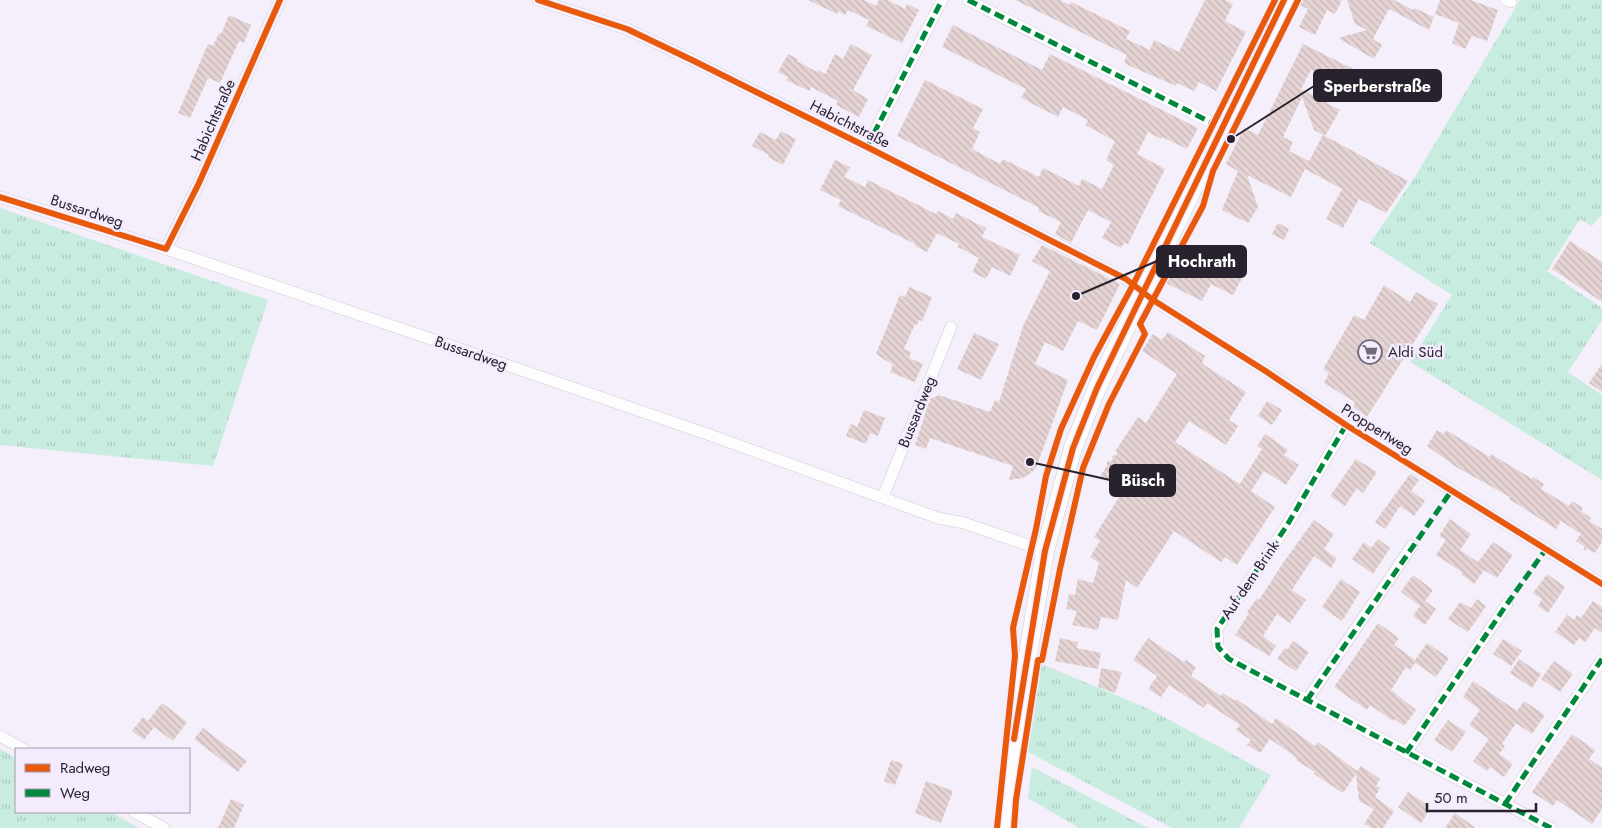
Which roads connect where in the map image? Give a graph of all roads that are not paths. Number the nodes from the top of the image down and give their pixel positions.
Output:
1 (280, 0) edge
2 (538, 0) edge
3 (942, 0) edge
4 (968, 0) edge
5 (1284, 0) edge
6 (1222, 128) junction
7 (867, 147) junction
8 (0, 197) edge
9 (166, 249) junction
10 (1142, 292) junction
11 (951, 327) dead end
12 (1346, 425) junction
13 (883, 497) junction
14 (1412, 546) dead end
15 (1045, 551) junction
16 (1602, 584) edge
17 (1507, 604) dead end
18 (1600, 661) dead end
19 (1307, 700) junction
20 (0, 736) edge
21 (21, 748) edge
22 (1406, 753) junction
23 (1505, 804) junction
24 (136, 813) edge
25 (164, 828) edge
26 (1003, 828) edge
27 (1550, 828) edge

1 - 9 street, Habichtstraße
2 - 7 street, Habichtstraße
3 - 7 street
4 - 6 street
5 - 6 main road
6 - 10 main road
7 - 10 street, Habichtstraße
8 - 9 street, Bussardweg
9 - 13 street, Bussardweg
10 - 12 street, Proppertweg
10 - 15 main road
11 - 13 street, Bussardweg
12 - 16 street, Proppertweg
12 - 19 street, Auf dem Brink
13 - 15 street, Bussardweg
14 - 19 street
15 - 26 main road
17 - 22 street
18 - 23 street
19 - 22 street, Auf dem Brink
20 - 21 street
22 - 23 street, Auf dem Brink
23 - 27 street, Auf dem Brink
24 - 25 street

